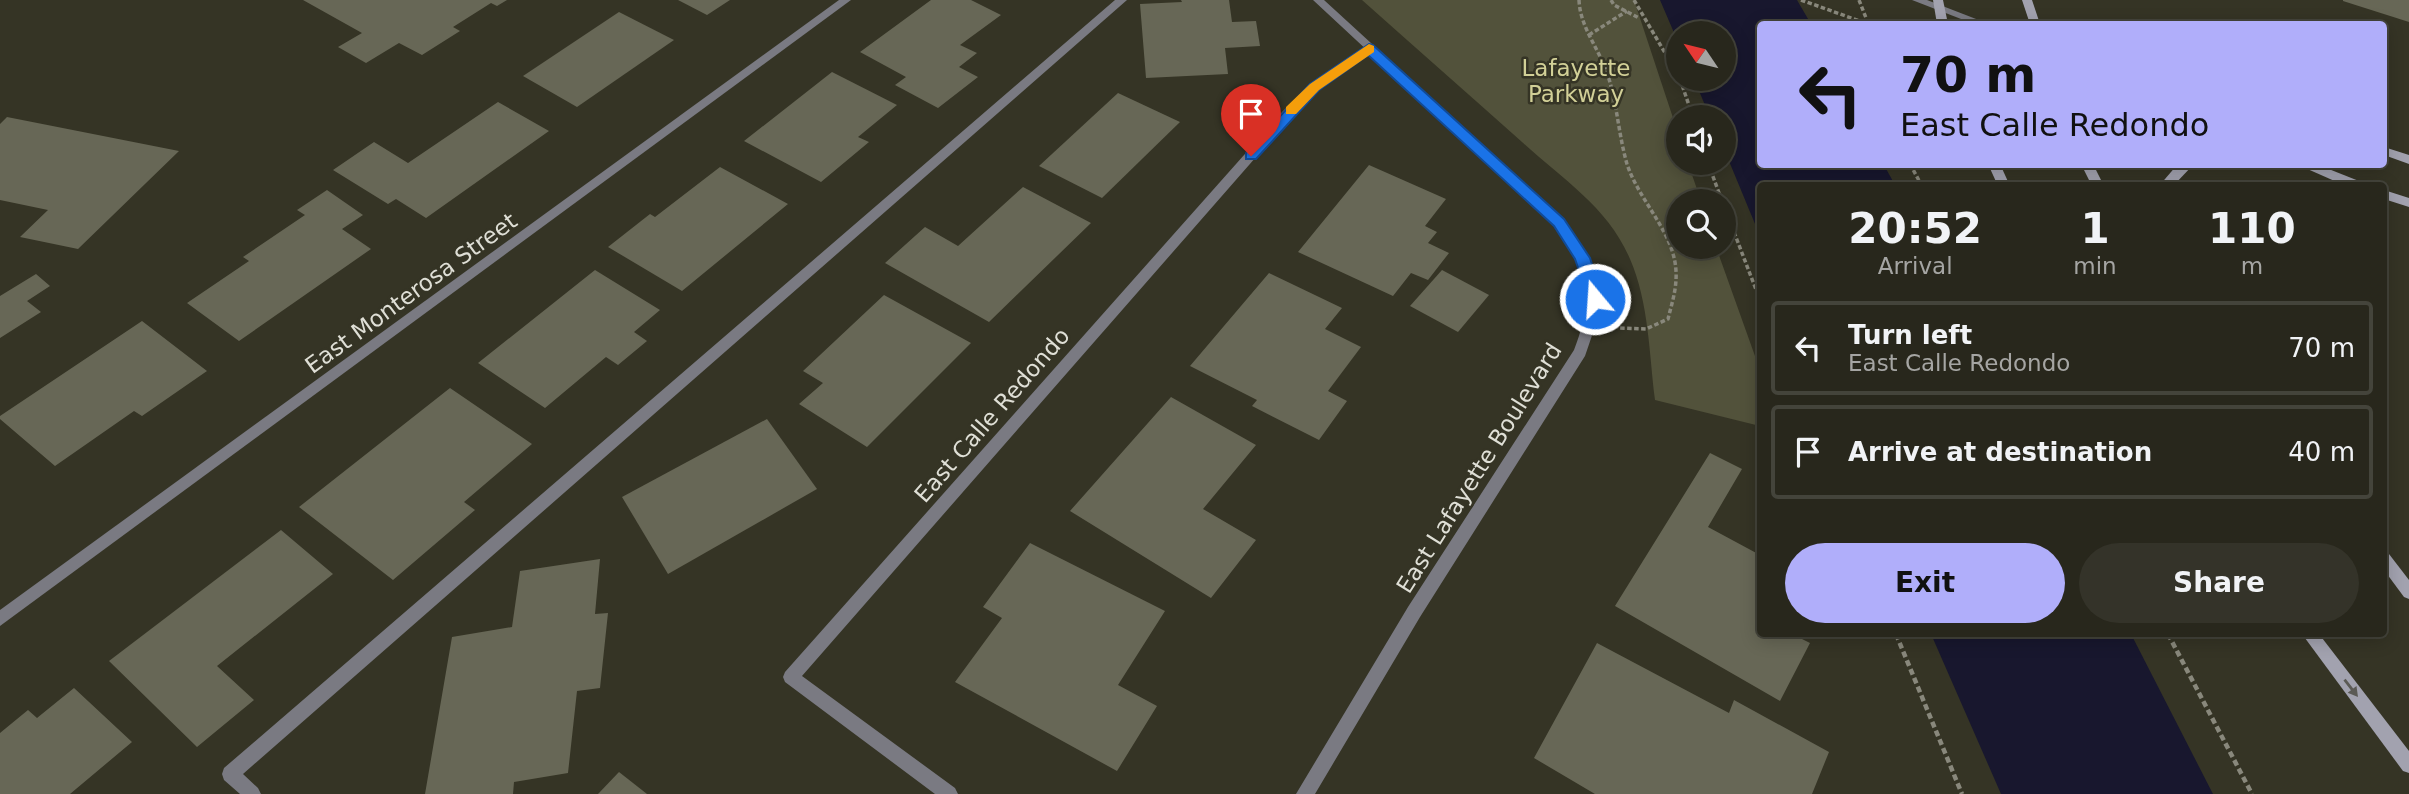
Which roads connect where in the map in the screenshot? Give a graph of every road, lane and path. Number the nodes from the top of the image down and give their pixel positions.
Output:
1 (846, 0) edge
2 (1122, 0) edge
3 (1318, 0) edge
4 (1579, 0) edge
5 (1611, 0) edge
6 (1634, 0) edge
7 (1801, 0) edge
8 (1859, 0) edge
9 (1917, 0) edge
10 (2027, 0) edge
11 (1938, 4) edge
12 (1627, 11) junction
13 (1641, 19) junction
14 (1860, 21) edge
15 (1867, 21) edge
16 (1942, 21) edge
17 (1976, 21) edge
18 (2034, 21) edge
19 (1589, 36) junction
20 (1369, 48) junction
21 (1666, 53) edge
22 (2387, 152) edge
23 (2409, 160) edge
24 (2185, 168) edge
25 (2313, 168) edge
26 (2169, 182) edge
27 (2349, 182) edge
28 (2387, 195) edge
29 (2409, 203) edge
30 (1736, 237) edge
31 (1757, 292) edge
32 (1592, 327) junction
33 (2387, 563) edge
34 (2409, 592) edge
35 (0, 619) edge
36 (1897, 637) edge
37 (2170, 637) edge
38 (2312, 637) edge
39 (2409, 765) edge
40 (252, 794) edge
41 (949, 794) edge
42 (1304, 794) edge
43 (1962, 794) edge
44 (2252, 794) edge

1 - 35 street, East Monterosa Street
2 - 40 street
3 - 20 street, East Lafayette Boulevard
4 - 19 path
5 - 12 path
6 - 13 path
7 - 14 path
8 - 15 path
9 - 11 street
10 - 18 main road
11 - 16 main road
11 - 17 street
12 - 13 path
12 - 19 path
13 - 21 path
19 - 32 path
20 - 32 street, East Lafayette Boulevard
20 - 41 street, East Calle Redondo
22 - 23 main road
24 - 26 main road
25 - 27 main road
28 - 29 main road
30 - 31 path
32 - 42 street, East Lafayette Boulevard
33 - 34 main road
36 - 43 path
37 - 44 path
38 -> 39 main road

